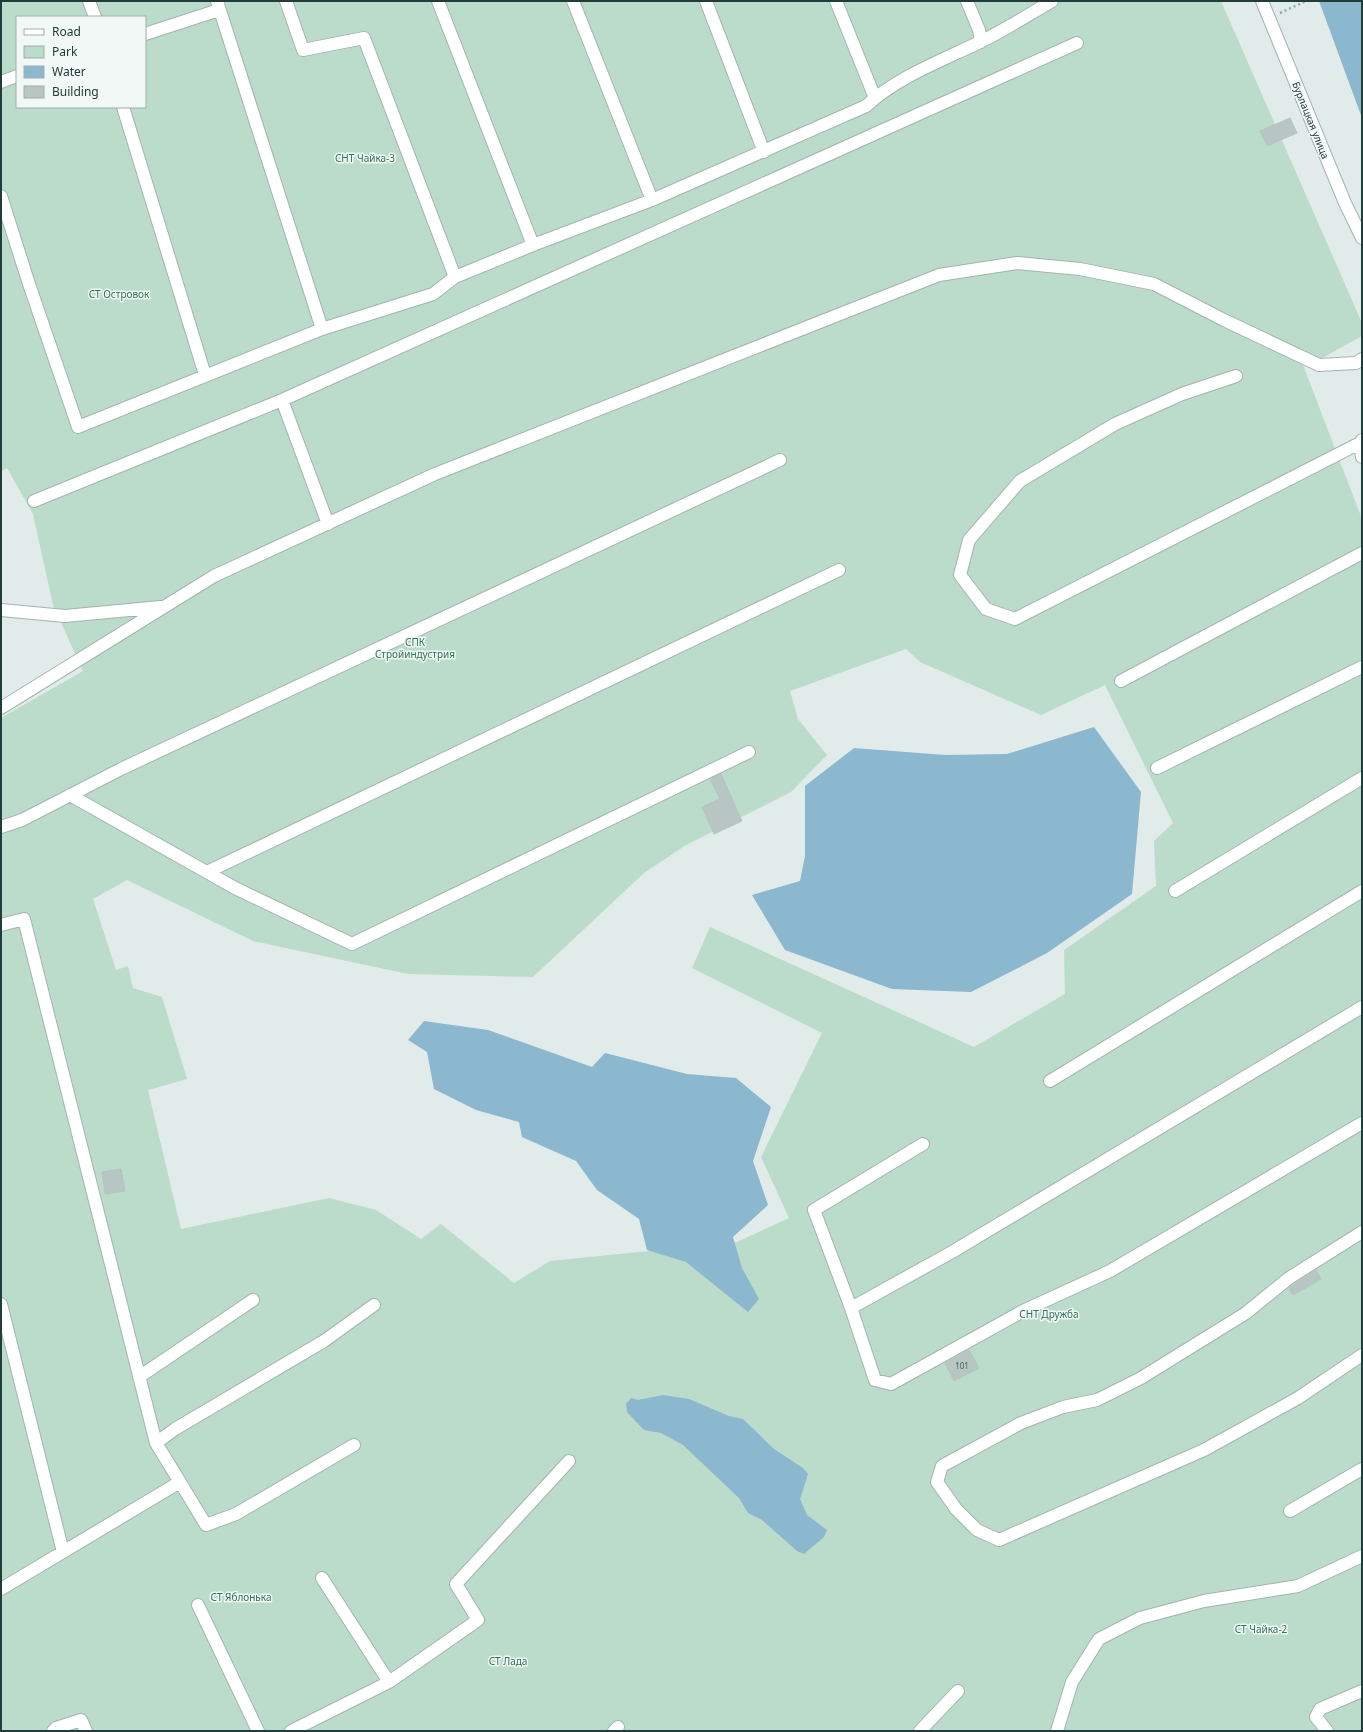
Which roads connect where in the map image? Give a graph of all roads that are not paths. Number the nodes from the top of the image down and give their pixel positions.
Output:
1 (89, 1) edge
2 (286, 1) edge
3 (438, 1) edge
4 (573, 1) edge
5 (706, 1) edge
6 (836, 1) edge
7 (967, 1) edge
8 (1052, 1) edge
9 (1262, 1) edge
10 (218, 5) edge
11 (94, 16) edge
12 (146, 34) edge
13 (981, 42) junction
14 (1077, 43) dead end
15 (16, 76) edge
16 (1, 82) edge
17 (875, 98) junction
18 (123, 108) edge
19 (764, 152) junction
20 (1, 196) edge
21 (652, 200) junction
22 (1362, 238) edge
23 (533, 245) junction
24 (455, 277) junction
25 (322, 329) junction
26 (1362, 359) edge
27 (205, 375) junction
28 (1236, 376) dead end
29 (282, 400) junction
30 (1361, 441) edge
31 (1362, 457) edge
32 (780, 460) dead end
33 (34, 501) dead end
34 (328, 524) junction
35 (1362, 553) edge
36 (839, 570) dead end
37 (164, 607) junction
38 (1, 610) edge
39 (1362, 667) edge
40 (1121, 681) dead end
41 (1, 708) edge
42 (749, 752) dead end
43 (1157, 768) dead end
44 (1362, 778) edge
45 (70, 796) junction
46 (1, 827) edge
47 (207, 872) junction
48 (1175, 891) dead end
49 (1362, 891) edge
50 (1, 925) edge
51 (1362, 1007) edge
52 (1050, 1081) dead end
53 (1362, 1122) edge
54 (923, 1144) dead end
55 (1362, 1232) edge
56 (253, 1300) dead end
57 (1, 1304) edge
58 (374, 1305) dead end
59 (851, 1308) junction
60 (1362, 1355) edge
61 (139, 1377) junction
62 (156, 1443) junction
63 (354, 1446) dead end
64 (569, 1461) dead end
65 (1362, 1469) edge
66 (180, 1482) junction
67 (1290, 1511) dead end
68 (63, 1552) junction
69 (1362, 1556) edge
70 (322, 1578) dead end
71 (1, 1589) edge
72 (198, 1605) dead end
73 (389, 1682) junction
74 (958, 1691) dead end
75 (1362, 1691) edge
76 (53, 1731) edge
77 (86, 1731) edge
78 (258, 1731) edge
79 (291, 1731) edge
80 (920, 1731) edge
81 (1057, 1731) edge
82 (1327, 1731) edge

1 - 11 street
2 - 24 street
3 - 23 street
4 - 21 street
5 - 19 street
6 - 17 street
7 - 13 street
8 - 13 street
9 - 22 street, Бурлацкая улица
10 - 12 street
10 - 25 street
13 - 17 street
14 - 29 street
15 - 16 street
17 - 19 street
18 - 27 street
19 - 21 street
20 - 27 street
21 - 23 street
23 - 24 street
24 - 25 street
25 - 27 street
26 - 34 street
28 - 30 street
29 - 33 street
29 - 34 street
30 - 31 street
32 - 45 street
34 - 37 street
35 - 40 street
36 - 47 street
37 - 38 street
37 - 41 street
39 - 43 street
42 - 47 street
44 - 48 street
45 - 46 street
45 - 47 street
49 - 52 street
50 - 61 street
51 - 59 street
53 - 59 street
54 - 59 street
55 - 60 street
56 - 61 street
57 - 68 street
58 - 62 street
61 - 62 street
62 - 66 street
63 - 66 street
64 - 73 street
65 - 67 street
66 - 68 street
68 - 71 street
69 - 81 street
70 - 73 street
72 - 78 street
73 - 79 street
74 - 80 street
75 - 82 street
76 - 77 street

